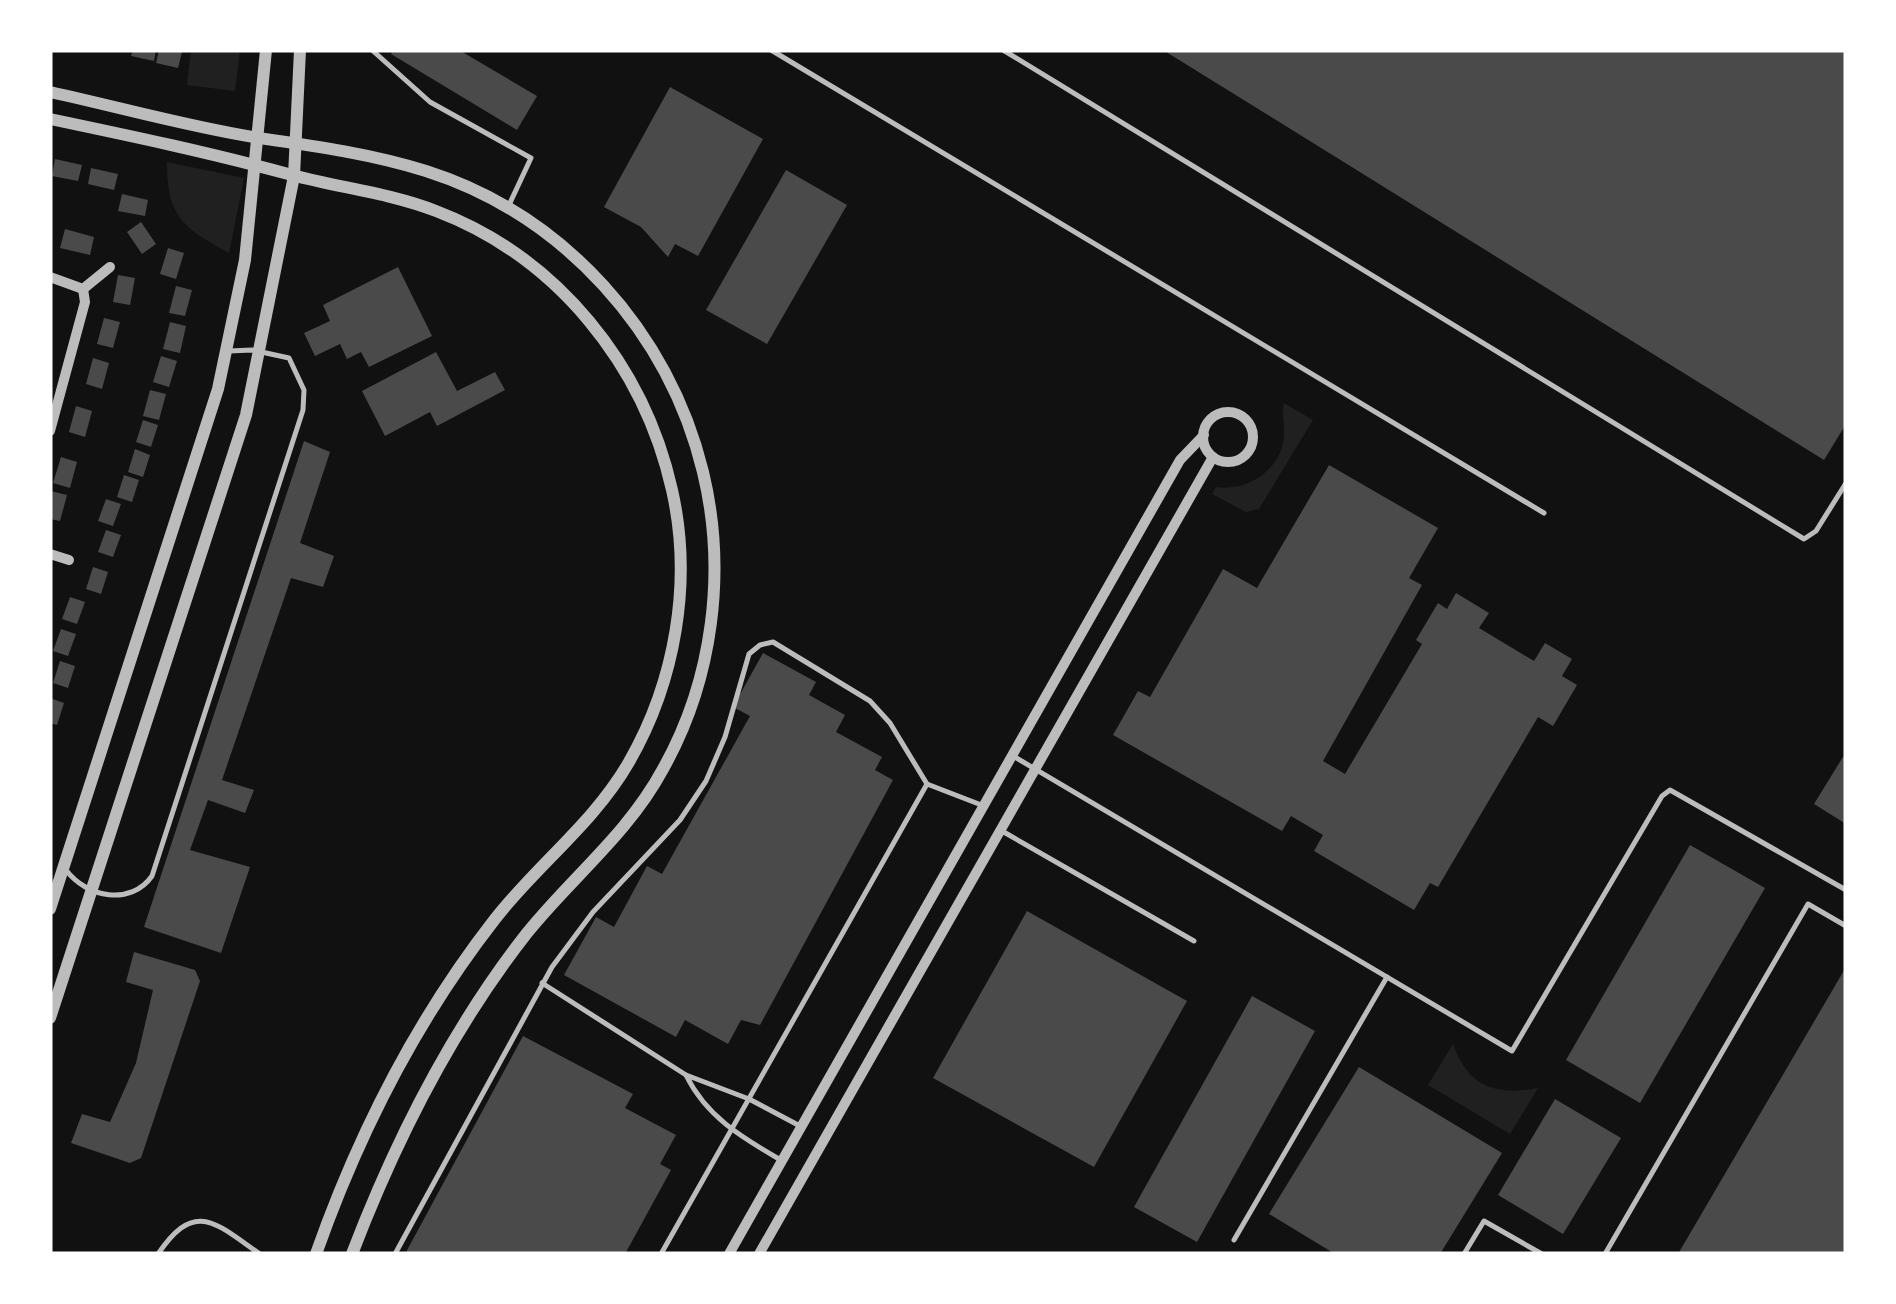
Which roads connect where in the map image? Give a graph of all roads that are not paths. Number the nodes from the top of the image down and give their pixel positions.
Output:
1 (266, 50) edge
2 (300, 50) edge
3 (372, 50) edge
4 (771, 50) edge
5 (1002, 50) edge
6 (50, 92) edge
7 (50, 119) edge
8 (258, 138) junction
9 (296, 141) junction
10 (256, 164) junction
11 (294, 176) junction
12 (508, 208) junction
13 (110, 267) dead end
14 (50, 277) edge
15 (83, 289) junction
16 (261, 351) junction
17 (226, 352) junction
18 (53, 410) edge
19 (50, 431) edge
20 (1204, 435) junction
21 (1212, 457) junction
22 (1846, 482) edge
23 (1544, 513) dead end
24 (50, 554) edge
25 (70, 560) dead end
26 (1012, 756) junction
27 (1035, 769) junction
28 (926, 784) junction
29 (984, 806) junction
30 (1000, 830) junction
31 (64, 867) junction
32 (1846, 890) edge
33 (92, 891) junction
34 (50, 909) edge
35 (1846, 926) edge
36 (1194, 941) dead end
37 (1387, 977) junction
38 (542, 983) junction
39 (50, 1018) edge
40 (686, 1075) junction
41 (749, 1099) junction
42 (801, 1127) junction
43 (731, 1130) junction
44 (782, 1161) junction
45 (1234, 1240) dead end
46 (732, 1253) edge
47 (158, 1254) edge
48 (260, 1254) edge
49 (316, 1254) edge
50 (352, 1254) edge
51 (395, 1254) edge
52 (661, 1254) edge
53 (759, 1254) edge
54 (1464, 1254) edge
55 (1542, 1254) edge
56 (1606, 1254) edge

1 - 8 street
2 - 9 street
3 - 12 lane
4 - 23 lane
5 - 22 lane
6 - 8 street
7 - 10 street
8 - 9 street
8 - 10 street
9 - 11 street
9 - 12 street
10 - 11 street
10 - 17 street
11 - 16 street
11 - 49 street
12 - 50 street
13 - 15 street
14 - 15 street
15 - 18 street
16 - 17 lane
16 - 33 street
16 - 33 lane
17 - 31 street
18 - 19 street
20 - 21 street
20 - 21 street
20 - 26 street
21 - 27 street
24 - 25 street
26 - 27 lane
26 - 29 street
27 - 30 street
27 - 37 lane
28 - 29 lane
28 - 38 lane
28 - 41 lane
29 - 42 street
30 - 36 lane
30 - 53 street
31 - 33 lane
31 - 34 street
32 - 37 lane
33 - 39 street
35 - 56 lane
37 - 45 lane
38 - 40 lane
38 - 51 lane
40 - 41 lane
40 - 43 lane
41 - 42 lane
41 - 43 lane
42 - 44 street
43 - 44 lane
43 - 52 lane
44 - 46 street
47 - 48 lane
54 - 55 lane

